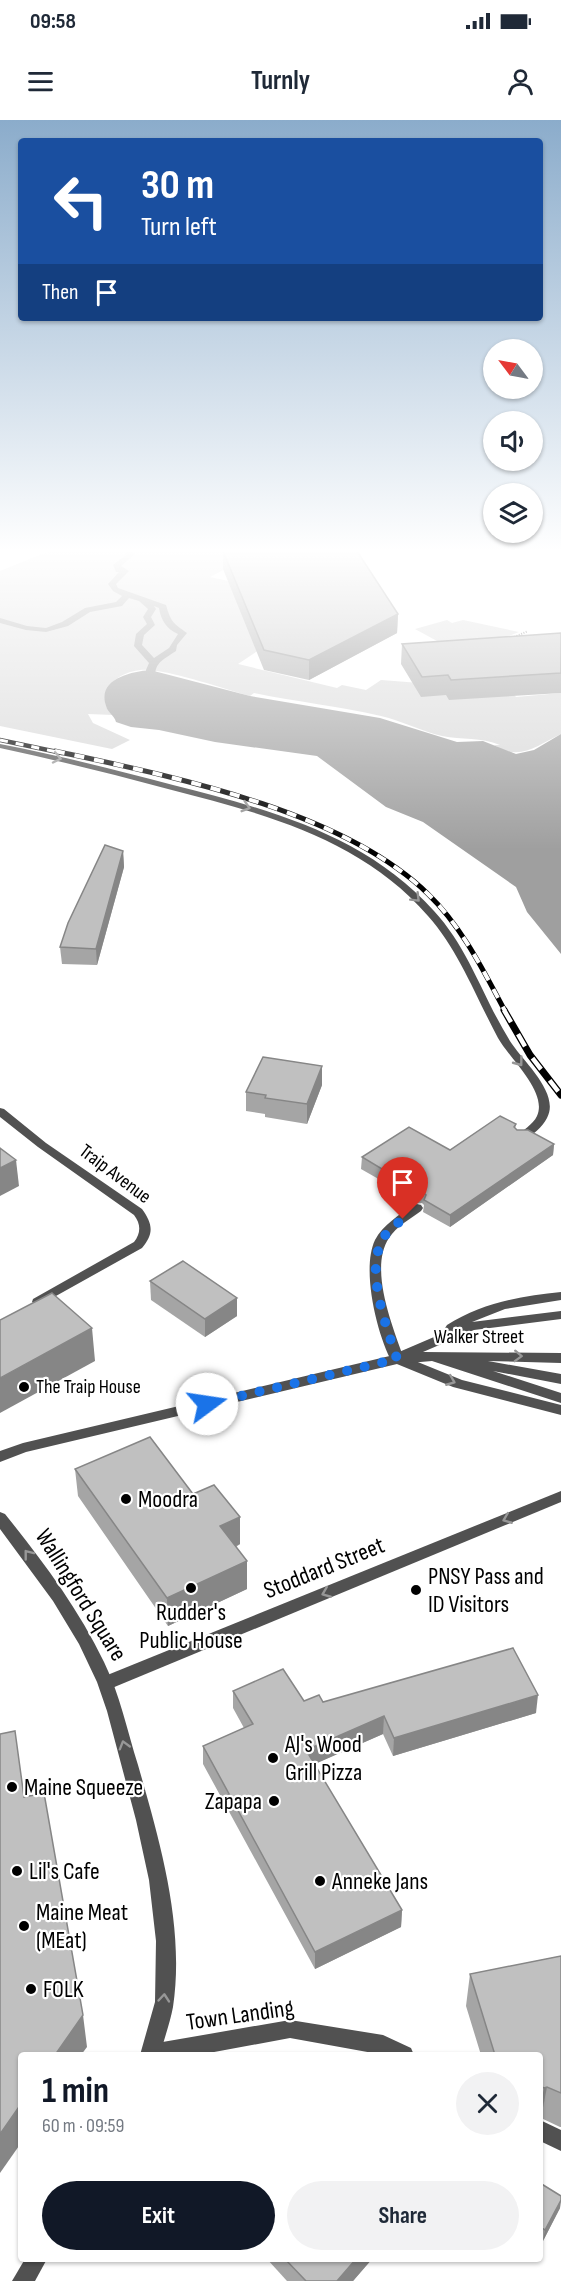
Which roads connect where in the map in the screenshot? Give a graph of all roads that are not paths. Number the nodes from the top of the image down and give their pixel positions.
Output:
1 (0, 746) edge
2 (0, 1111) edge
3 (521, 1138) edge
4 (417, 1208) dead end
5 (561, 1296) edge
6 (28, 1307) edge
7 (561, 1315) edge
8 (434, 1341) junction
9 (428, 1356) junction
10 (561, 1358) edge
11 (397, 1359) junction
12 (561, 1379) edge
13 (561, 1398) edge
14 (561, 1410) edge
15 (0, 1457) edge
16 (561, 1496) edge
17 (0, 1518) edge
18 (106, 1683) junction
19 (151, 2052) edge
20 (166, 2052) edge
21 (398, 2052) edge
22 (543, 2132) edge
23 (561, 2141) edge
24 (35, 2262) edge
25 (23, 2281) edge

1 -> 3 street
2 - 6 street, Traip Avenue
4 - 11 street
5 - 8 street
7 - 8 street, Walker Street
8 - 11 street, Walker Street
9 -> 10 street, Walker Street
9 - 11 street, Walker Street
9 - 12 street
9 - 13 street
11 -> 14 street
11 - 15 street, Walker Street
16 -> 18 street, Stoddard Street
18 -> 17 street, Wallingford Square
19 -> 18 street, Wallingford Square
20 - 21 street, Town Landing
22 - 23 street
24 - 25 street

